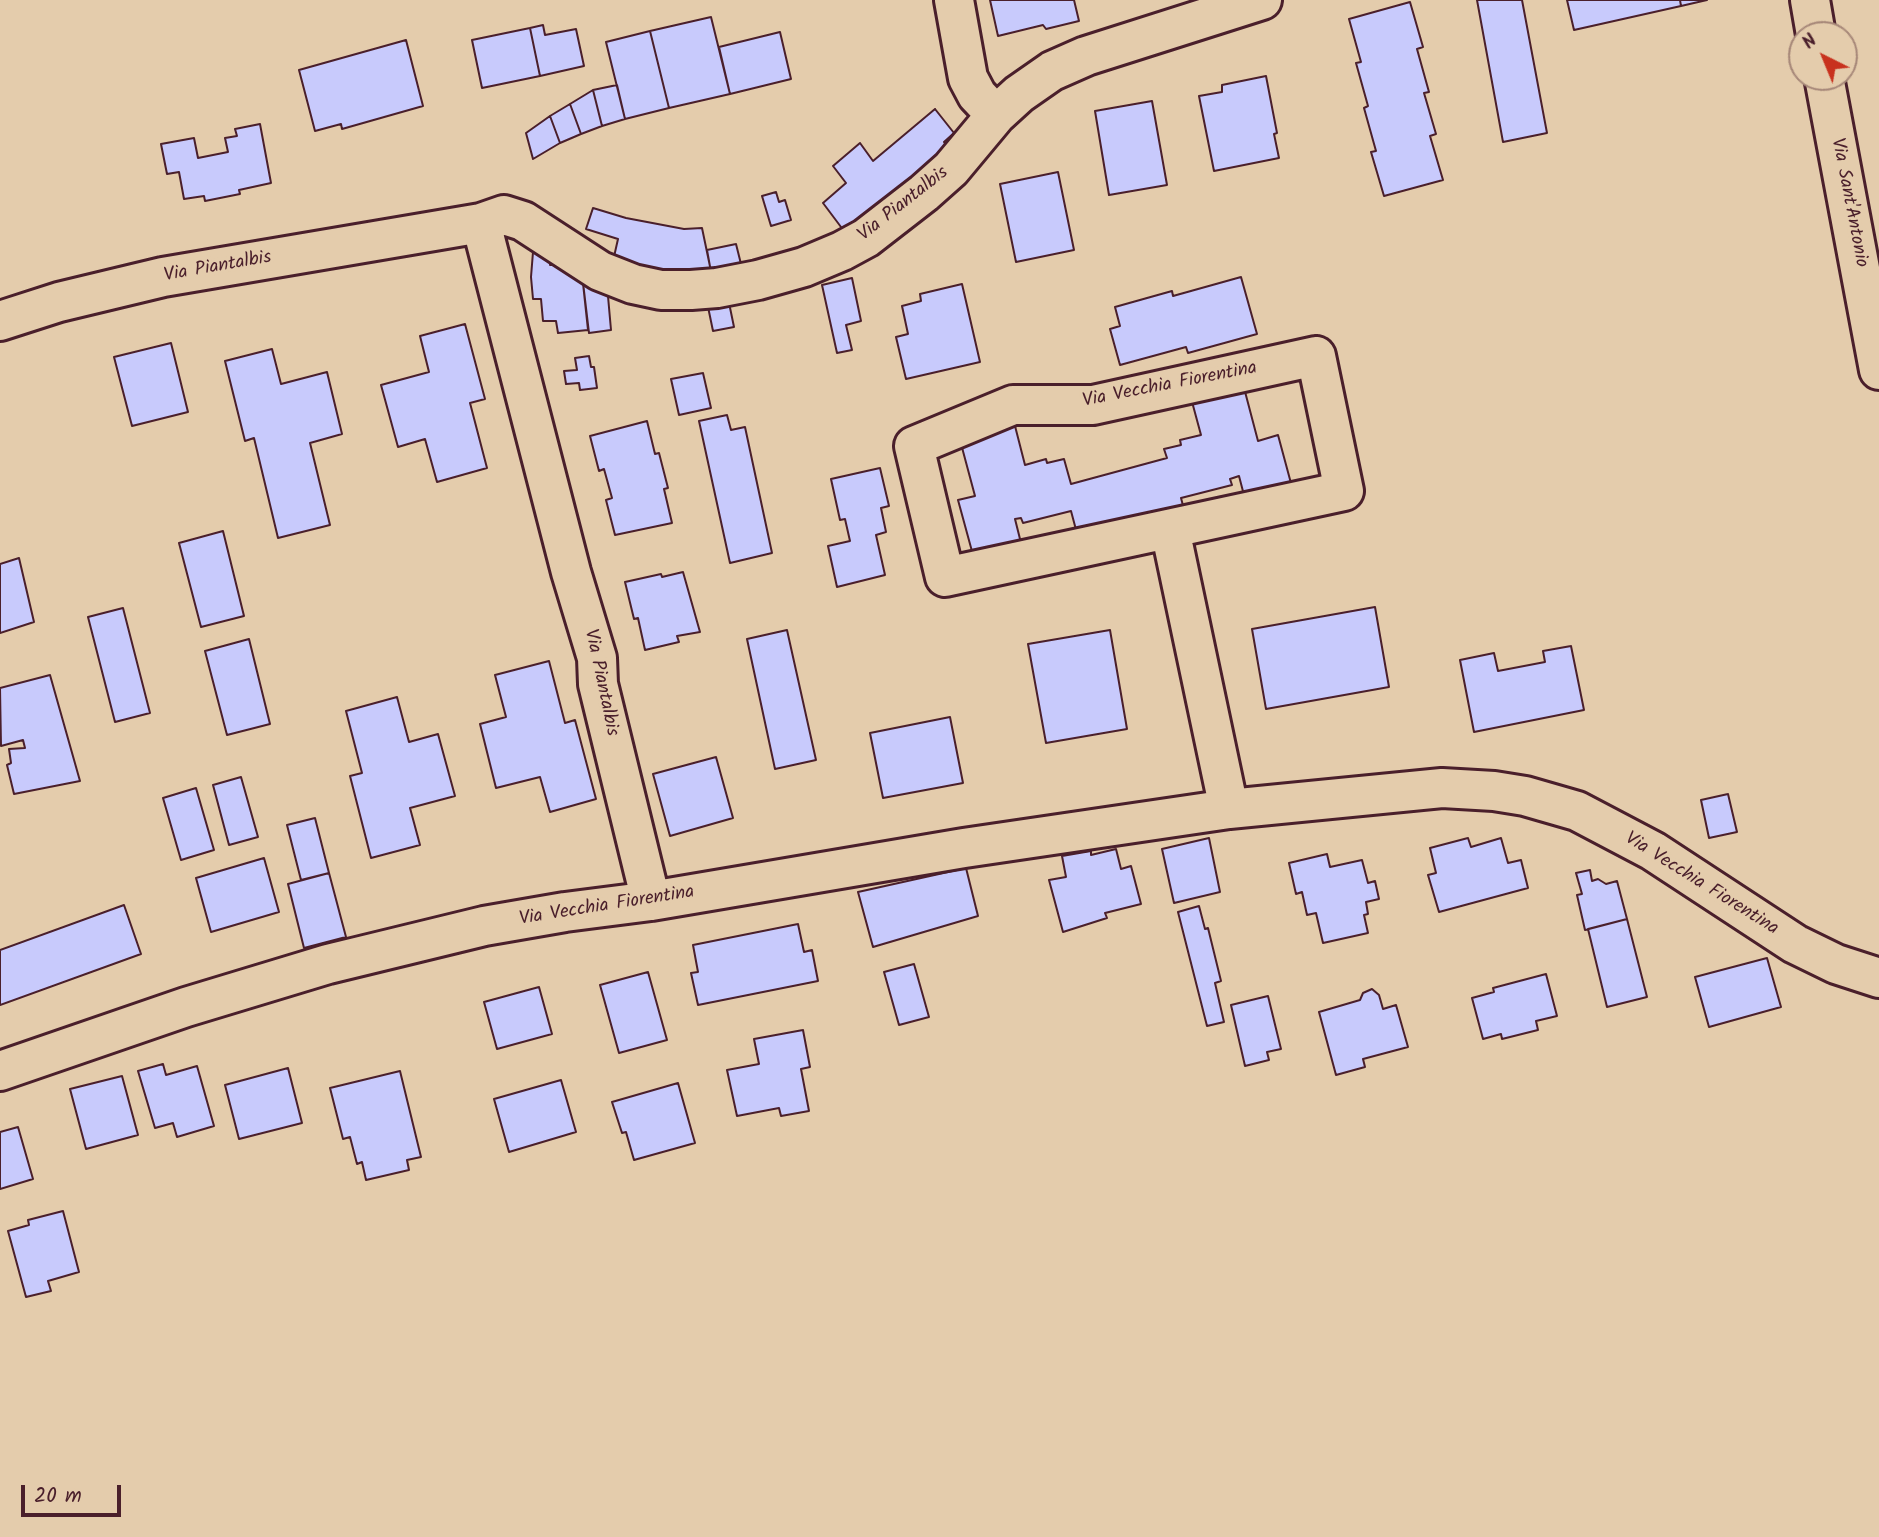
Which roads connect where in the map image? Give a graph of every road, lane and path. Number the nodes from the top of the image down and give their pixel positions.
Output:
1 (954, 0) edge
2 (1262, 0) edge
3 (1810, 0) edge
4 (1814, 21) edge
5 (1827, 91) edge
6 (996, 116) junction
7 (481, 223) junction
8 (0, 321) edge
9 (1879, 370) edge
10 (1170, 529) junction
11 (1229, 809) junction
12 (651, 901) junction
13 (1879, 978) edge
14 (0, 1072) edge

1 - 6 street
2 - 6 street, Via Piantalbis
3 - 4 street
5 - 9 street, Via Sant'Antonio
6 - 7 street, Via Piantalbis
7 - 8 street, Via Piantalbis
7 - 12 street, Via Piantalbis
10 - 10 street, Via Vecchia Fiorentina
10 - 11 street
11 - 12 street, Via Vecchia Fiorentina
11 - 13 street, Via Vecchia Fiorentina
12 - 14 street, Via Vecchia Fiorentina

